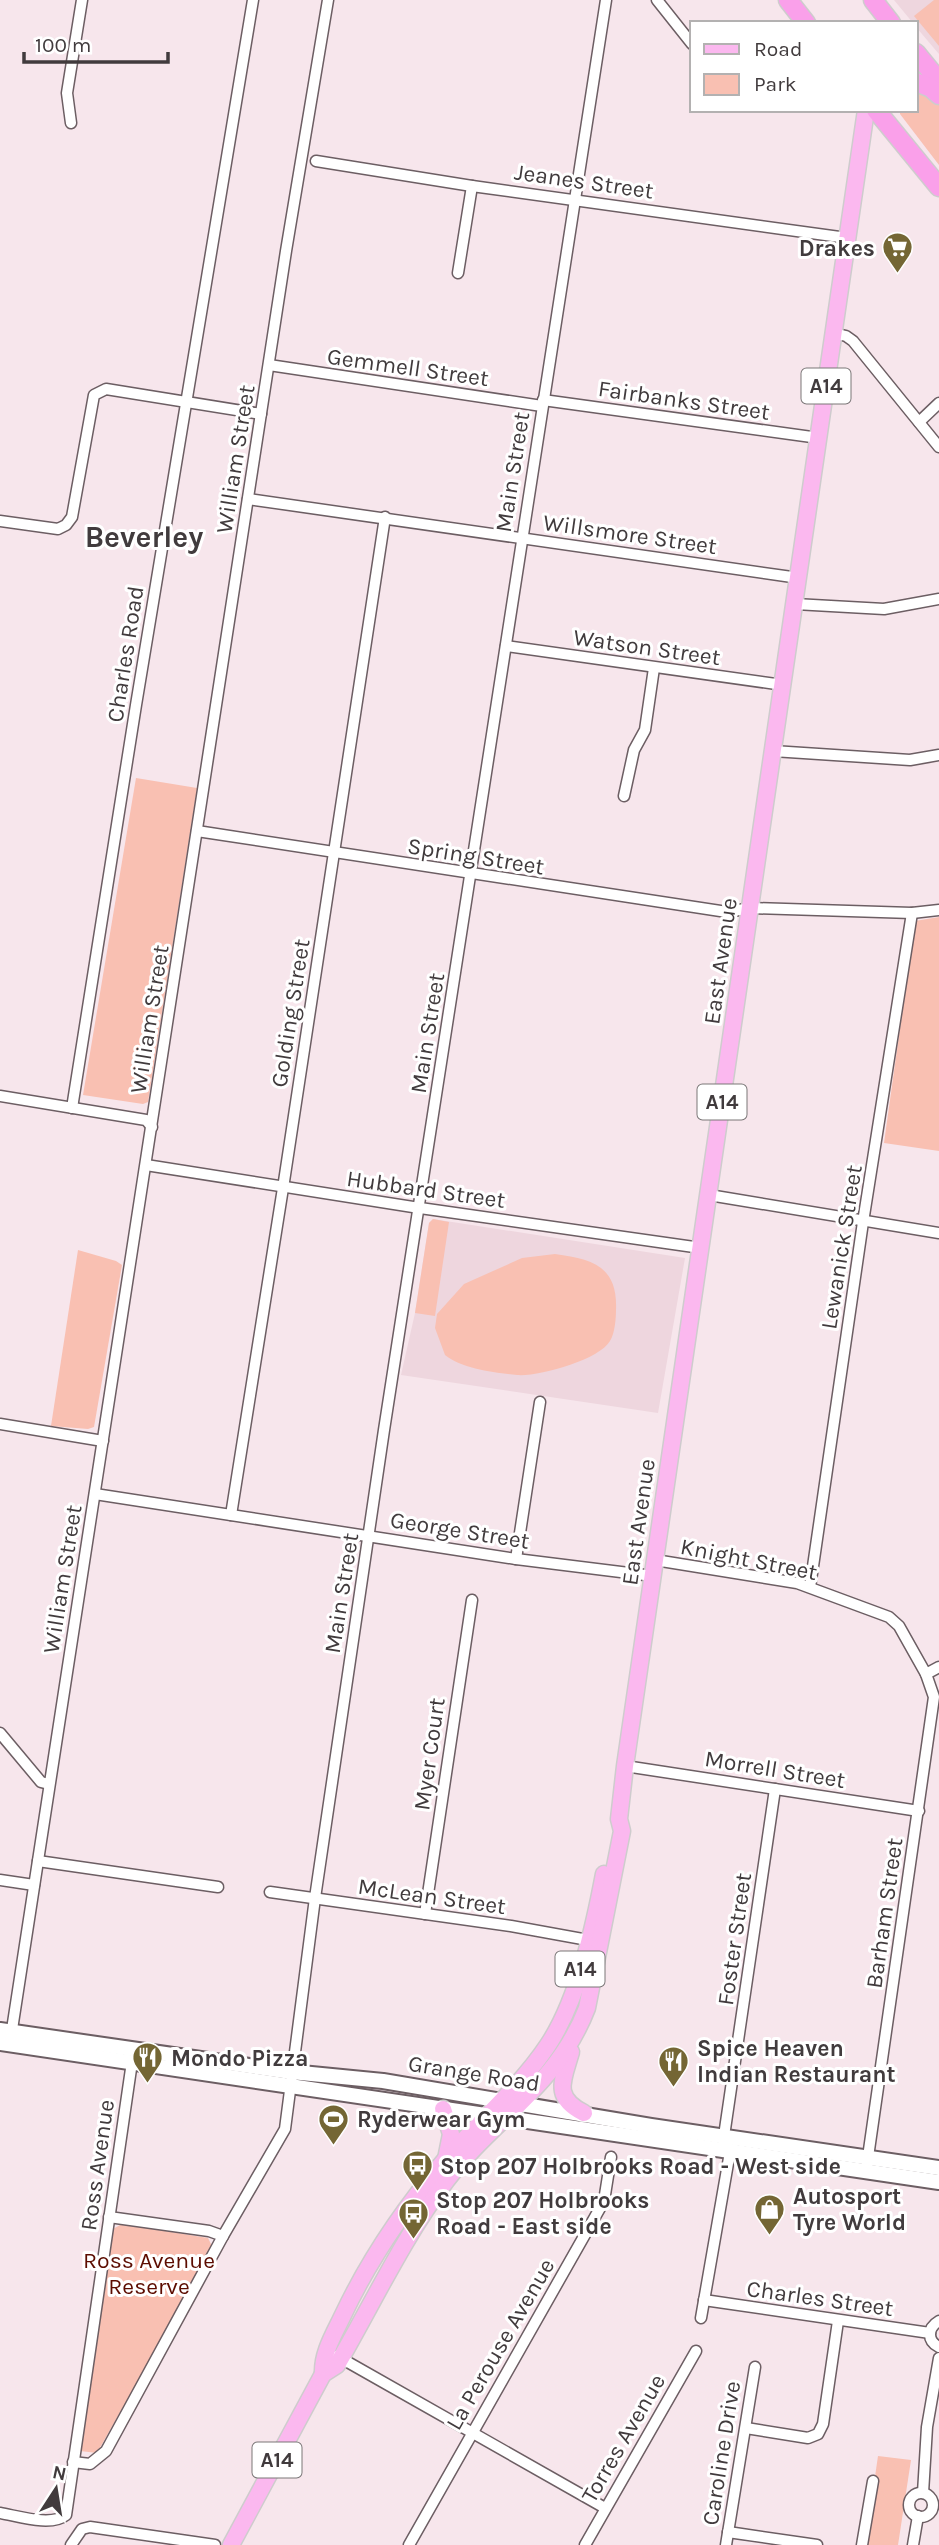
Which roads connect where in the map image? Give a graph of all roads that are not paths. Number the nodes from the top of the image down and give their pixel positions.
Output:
1 (82, 0) edge
2 (253, 0) edge
3 (328, 0) edge
4 (606, 0) edge
5 (657, 0) edge
6 (788, 0) edge
7 (871, 0) edge
8 (804, 21) edge
9 (876, 21) edge
10 (889, 21) edge
11 (690, 41) edge
12 (918, 55) edge
13 (939, 81) edge
14 (918, 83) edge
15 (939, 95) edge
16 (866, 112) edge
17 (878, 112) edge
18 (892, 112) edge
19 (71, 123) dead end
20 (893, 131) junction
21 (316, 161) dead end
22 (472, 186) junction
23 (939, 187) edge
24 (575, 199) junction
25 (847, 238) junction
26 (458, 273) dead end
27 (833, 333) junction
28 (269, 365) junction
29 (187, 402) junction
30 (543, 403) junction
31 (939, 403) edge
32 (261, 414) junction
33 (919, 422) junction
34 (819, 438) junction
35 (939, 447) edge
36 (248, 499) junction
37 (385, 517) junction
38 (0, 521) edge
39 (522, 538) junction
40 (799, 578) junction
41 (939, 600) edge
42 (795, 604) junction
43 (506, 646) junction
44 (654, 668) junction
45 (783, 685) junction
46 (774, 751) junction
47 (939, 755) edge
48 (624, 796) dead end
49 (197, 831) junction
50 (334, 853) junction
51 (471, 874) junction
52 (751, 908) junction
53 (939, 910) edge
54 (912, 913) junction
55 (0, 1097) edge
56 (72, 1108) junction
57 (152, 1127) junction
58 (146, 1165) junction
59 (283, 1188) junction
60 (709, 1195) junction
61 (420, 1209) junction
62 (863, 1222) junction
63 (939, 1233) edge
64 (701, 1248) junction
65 (540, 1402) dead end
66 (0, 1424) edge
67 (103, 1441) junction
68 (94, 1494) junction
69 (230, 1515) junction
70 (369, 1535) junction
71 (516, 1559) junction
72 (654, 1569) junction
73 (810, 1587) junction
74 (472, 1600) dead end
75 (939, 1667) edge
76 (926, 1674) junction
77 (937, 1698) edge
78 (0, 1733) edge
79 (625, 1766) junction
80 (49, 1784) junction
81 (775, 1789) junction
82 (919, 1811) junction
83 (619, 1818) junction
84 (38, 1861) junction
85 (0, 1880) edge
86 (34, 1885) junction
87 (218, 1887) dead end
88 (270, 1892) dead end
89 (315, 1898) junction
90 (425, 1914) junction
91 (588, 1940) junction
92 (577, 2033) junction
93 (5, 2037) edge
94 (132, 2062) junction
95 (291, 2079) junction
96 (443, 2109) junction
97 (504, 2110) junction
98 (584, 2113) junction
99 (724, 2136) junction
100 (730, 2152) junction
101 (611, 2157) dead end
102 (446, 2159) junction
103 (867, 2165) junction
104 (939, 2168) edge
105 (939, 2182) edge
106 (109, 2217) junction
107 (223, 2236) junction
108 (704, 2300) junction
109 (701, 2318) dead end
110 (838, 2320) junction
111 (939, 2321) edge
112 (930, 2333) junction
113 (939, 2347) edge
114 (696, 2351) dead end
115 (334, 2355) junction
116 (939, 2358) edge
117 (755, 2367) dead end
118 (746, 2428) junction
119 (472, 2433) junction
120 (73, 2462) junction
121 (873, 2481) dead end
122 (923, 2493) junction
123 (936, 2507) edge
124 (605, 2508) junction
125 (0, 2513) edge
126 (918, 2516) junction
127 (728, 2532) junction
128 (593, 2540) edge
129 (71, 2545) edge
130 (215, 2545) edge
131 (231, 2545) edge
132 (410, 2545) edge
133 (584, 2545) edge
134 (726, 2545) edge
135 (817, 2545) edge
136 (862, 2545) edge
137 (913, 2545) edge

1 - 19 street
2 - 29 street, Charles Road
3 - 28 street, William Street
4 - 24 street, Main Street
5 - 11 street
6 - 8 highway
7 - 9 main road
7 - 10 highway
12 - 13 highway
14 - 15 highway
16 - 25 main road, East Avenue / A14
17 - 20 highway
18 - 20 highway
20 - 23 highway
21 - 22 street, Jeanes Street
22 - 24 street, Jeanes Street
22 - 26 street
24 - 25 street, Jeanes Street
24 - 30 street, Main Street
25 - 27 main road, East Avenue / A14
27 - 33 street
27 - 34 main road, East Avenue / A14
28 - 30 street, Gemmell Street
28 - 32 street, William Street
29 - 32 street
29 - 38 street
29 - 56 street, Charles Road
30 - 34 street, Fairbanks Street
30 - 39 street, Main Street
31 - 33 street
32 - 36 street, William Street
33 - 35 street
34 - 40 main road, East Avenue / A14
36 - 37 street, Willsmore Street
36 - 49 street, William Street
37 - 39 street, Willsmore Street
37 - 50 street, Golding Street
39 - 40 street, Willsmore Street
39 - 43 street, Main Street
40 - 42 main road, East Avenue / A14
41 - 42 street
42 - 45 main road, East Avenue / A14
43 - 44 street, Watson Street
43 - 51 street, Main Street
44 - 45 street, Watson Street
44 - 48 street
45 - 46 main road, East Avenue / A14
46 - 47 street
46 - 52 main road, East Avenue / A14
49 - 50 street, Spring Street
49 - 57 street, William Street
50 - 51 street, Spring Street
50 - 59 street, Golding Street
51 - 52 street, Spring Street
51 - 61 street, Main Street
52 - 54 street, Spring Street
52 - 60 main road, East Avenue / A14
53 - 54 street, Spring Street
54 - 62 street, Lewanick Street
55 - 56 street
56 - 57 street
57 - 58 street, William Street
58 - 59 street, Hubbard Street
58 - 67 street, William Street
59 - 61 street, Hubbard Street
59 - 69 street, Golding Street
60 - 62 street
60 - 64 main road, East Avenue / A14
61 - 64 street, Hubbard Street
61 - 70 street, Main Street
62 - 63 street
62 - 73 street, Lewanick Street
64 - 72 main road, East Avenue / A14
65 - 71 street
66 - 67 street
67 - 68 street, William Street
68 - 69 street, George Street
68 - 80 street, William Street
69 - 70 street, George Street
70 - 71 street, George Street
70 - 89 street, Main Street
71 - 72 street, George Street
72 - 73 street, Knight Street
72 - 79 main road, East Avenue / A14
73 - 76 street, Knight Street
74 - 90 street, Myer Court
75 - 76 street
76 - 77 street, Barham Street
77 - 82 street, Barham Street
78 - 80 street
79 - 81 street, Morrell Street
79 - 83 main road, East Avenue / A14
80 - 84 street, William Street
81 - 82 street, Morrell Street
81 - 99 street, Foster Street
82 - 103 street, Barham Street
83 - 91 main road, East Avenue / A14
83 - 92 main road, East Avenue / A14
84 - 86 street, William Street
84 - 87 street
85 - 86 street
86 - 93 street, William Street
88 - 89 street, McLean Street
89 - 90 street, McLean Street
89 - 95 street, Main Street
90 - 91 street, McLean Street
91 - 97 main road, East Avenue / A14
92 - 97 main road, East Avenue / A14
92 - 98 main road
93 - 94 main road, Grange Road
93 - 95 main road, Grange Road
94 - 95 main road, Grange Road
94 - 106 street, Ross Avenue
95 - 96 main road, Grange Road
95 - 97 main road, Grange Road
95 - 107 street, Main Street
96 - 97 main road, Grange Road
96 - 102 main road
97 - 98 main road, Grange Road
97 - 100 main road, Grange Road
97 - 102 main road, A14
97 - 115 main road, A14
98 - 99 main road, Grange Road
99 - 100 street
99 - 103 main road, Grange Road
100 - 103 main road, Grange Road
100 - 108 street
101 - 119 street, La Perouse Avenue
102 - 115 main road, A14
103 - 104 main road, Grange Road
103 - 105 main road, Grange Road
106 - 107 street
106 - 120 street, Ross Avenue
107 - 120 street, Main Street
108 - 109 street
108 - 110 street, Charles Street
110 - 112 street, Charles Street
110 - 118 street
111 - 112 street
112 - 113 street
114 - 124 street, Torres Avenue
115 - 119 street
115 - 131 main road, A14
116 - 122 street
117 - 118 street, Caroline Drive
118 - 127 street, Caroline Drive
119 - 124 street
119 - 132 street, La Perouse Avenue
120 - 125 street, Ross Avenue
121 - 136 street
122 - 123 street
122 - 126 street
123 - 126 street
124 - 128 street, Torres Avenue
126 - 137 street
127 - 134 street, Caroline Drive
127 - 135 street
128 - 133 street, Torres Avenue
129 - 130 street

